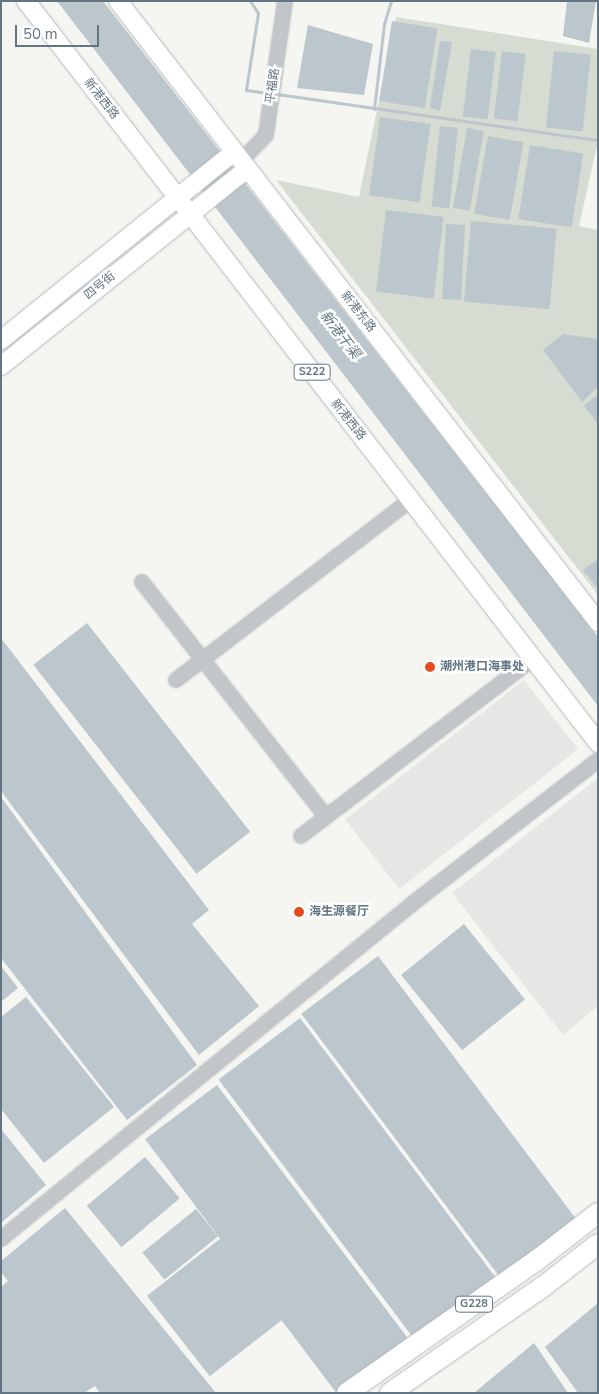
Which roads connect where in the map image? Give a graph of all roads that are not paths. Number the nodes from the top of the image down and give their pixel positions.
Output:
1 (26, 1) edge
2 (118, 1) edge
3 (285, 1) edge
4 (241, 161) junction
5 (1, 340) edge
6 (1, 366) edge
7 (403, 506) dead end
8 (142, 582) dead end
9 (598, 622) edge
10 (203, 660) junction
11 (525, 665) dead end
12 (176, 680) dead end
13 (598, 744) edge
14 (596, 762) dead end
15 (326, 817) junction
16 (301, 836) dead end
17 (598, 1212) edge
18 (1, 1239) edge
19 (598, 1244) edge
20 (347, 1393) edge
21 (390, 1393) edge

1 - 13 main road, 新港西路 / S222
2 - 4 main road, 新港东路
3 - 4 street, 平福路
4 - 5 main road, 四号街
4 - 6 main road, 四号街
4 - 9 main road, 新港东路
7 - 10 street
8 - 10 street
10 - 12 street
10 - 15 street
11 - 15 street
14 - 18 street
15 - 16 street
17 - 20 highway, G228
19 - 21 highway, G228

